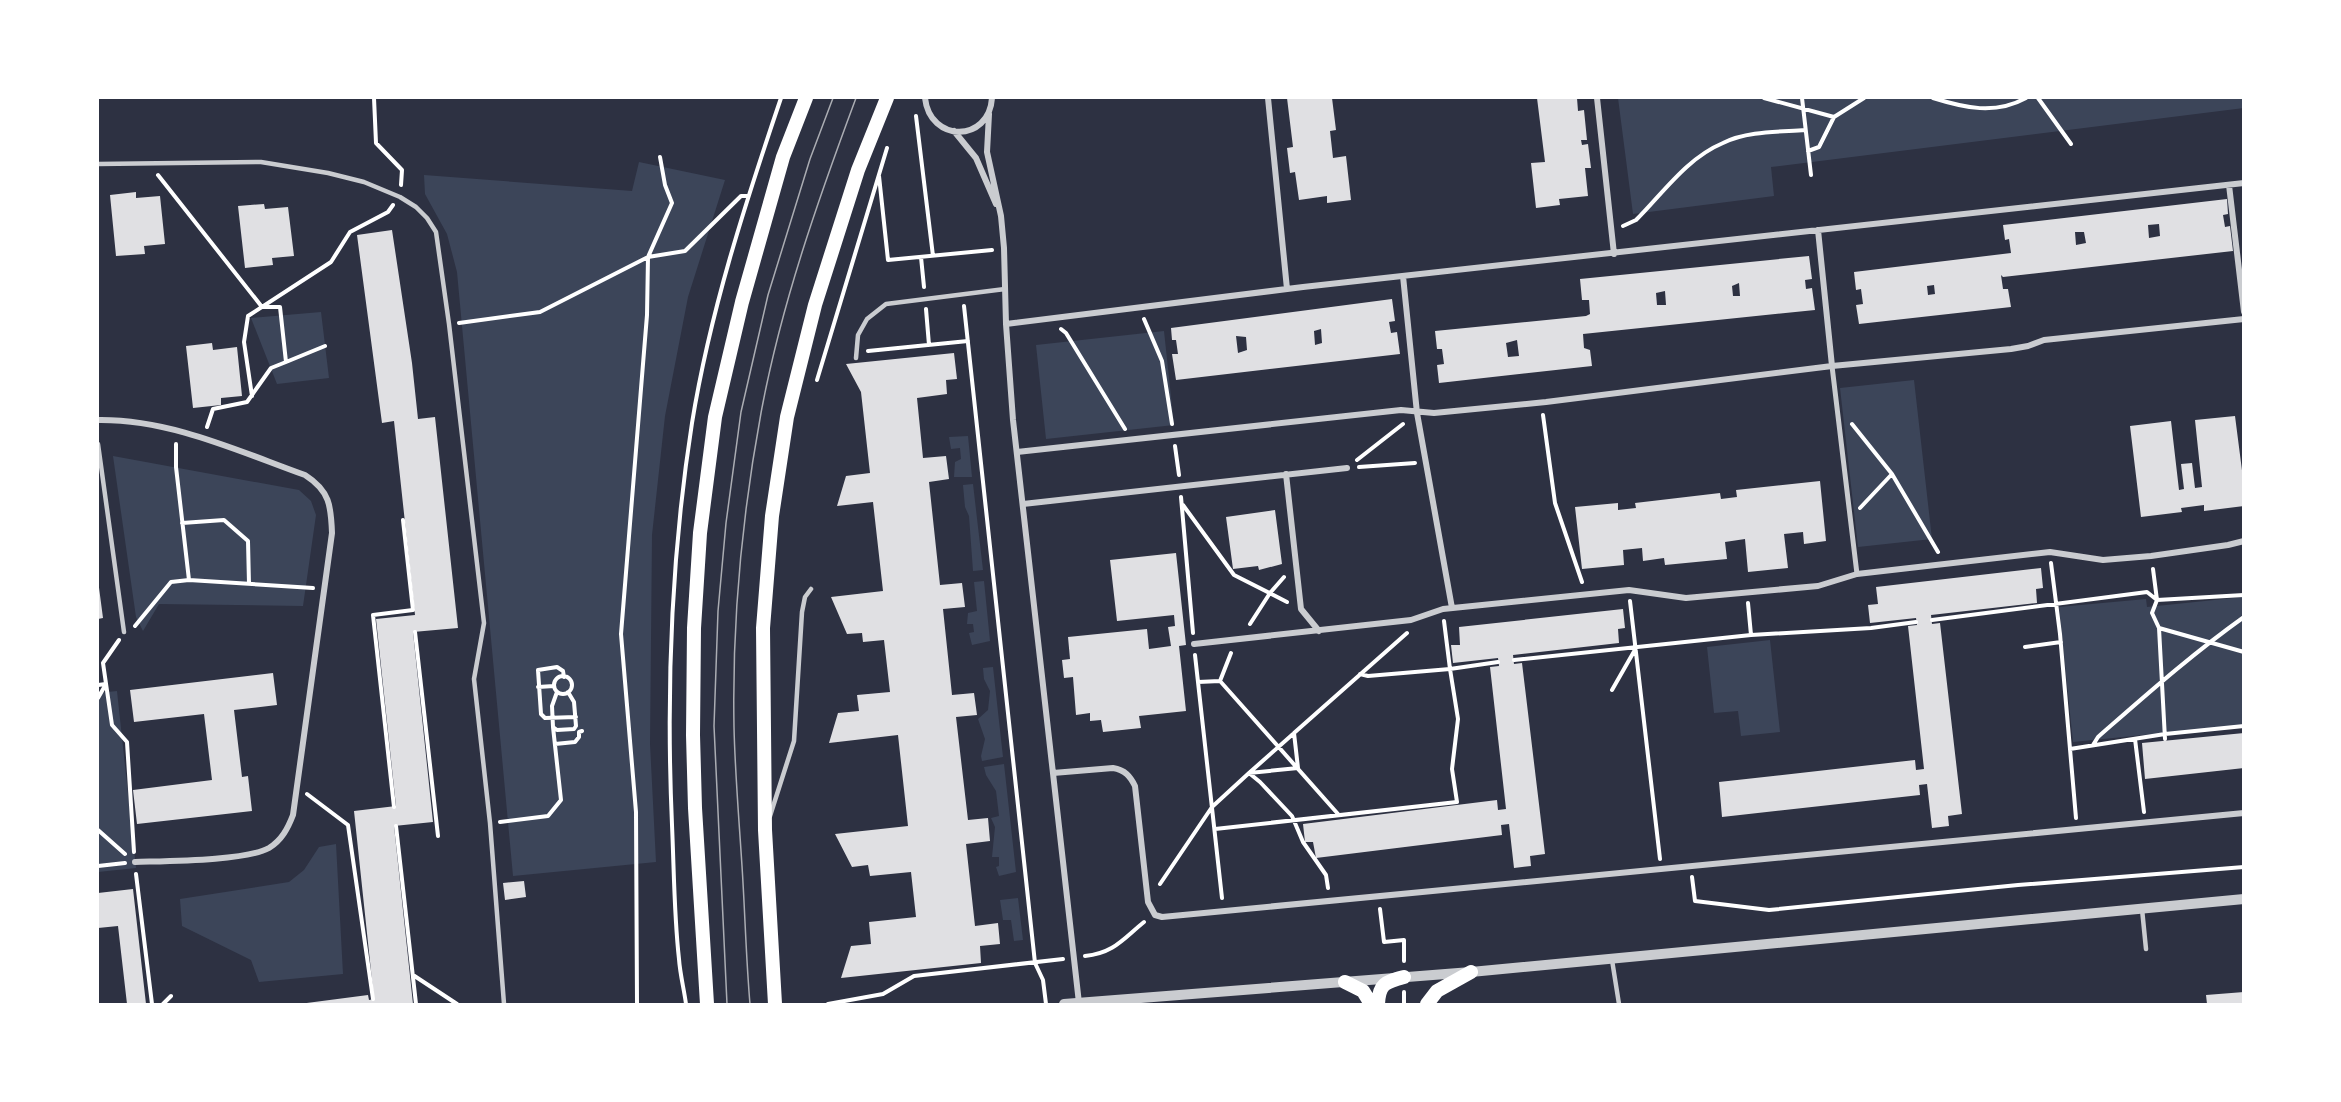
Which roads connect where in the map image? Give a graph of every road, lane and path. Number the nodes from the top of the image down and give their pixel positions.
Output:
1 (374, 98) edge
2 (781, 98) edge
3 (806, 98) edge
4 (887, 98) edge
5 (925, 98) edge
6 (992, 98) edge
7 (1268, 98) edge
8 (1597, 98) edge
9 (1764, 98) edge
10 (1802, 98) edge
11 (1864, 98) edge
12 (1933, 98) edge
13 (2026, 98) edge
14 (2039, 99) edge
15 (915, 106) dead end
16 (1803, 108) junction
17 (989, 114) junction
18 (1834, 117) junction
19 (1805, 130) junction
20 (954, 131) junction
21 (2071, 144) dead end
22 (1808, 151) junction
23 (660, 157) dead end
24 (148, 162) junction
25 (98, 164) edge
26 (1811, 175) dead end
27 (2244, 183) edge
28 (2229, 185) junction
29 (748, 195) junction
30 (400, 197) junction
31 (1001, 216) junction
32 (1818, 230) junction
33 (1611, 231) junction
34 (1004, 248) junction
35 (1614, 254) junction
36 (933, 256) junction
37 (648, 257) junction
38 (1403, 276) junction
39 (1005, 289) junction
40 (1287, 289) junction
41 (963, 294) junction
42 (262, 307) junction
43 (1139, 307) junction
44 (2244, 312) edge
45 (1046, 319) junction
46 (2244, 319) edge
47 (449, 324) junction
48 (1006, 324) junction
49 (968, 341) junction
50 (325, 346) dead end
51 (856, 355) joint
52 (286, 362) junction
53 (1832, 366) junction
54 (817, 380) dead end
55 (252, 396) junction
56 (1546, 402) junction
57 (1838, 411) junction
58 (1417, 413) junction
59 (98, 420) edge
60 (693, 421) dead end
61 (176, 432) junction
62 (1173, 436) junction
63 (202, 438) junction
64 (1133, 441) junction
65 (98, 444) edge
66 (1017, 452) junction
67 (1426, 462) junction
68 (1347, 468) junction
69 (1286, 474) junction
70 (1892, 474) junction
71 (1180, 485) junction
72 (1023, 504) junction
73 (1182, 504) junction
74 (1850, 514) junction
75 (403, 520) dead end
76 (182, 523) junction
77 (2244, 541) edge
78 (2050, 552) junction
79 (2151, 556) junction
80 (1296, 562) junction
81 (1941, 564) junction
82 (1857, 574) junction
83 (189, 580) junction
84 (249, 584) junction
85 (324, 589) junction
86 (811, 589) dead end
87 (1629, 590) junction
88 (1746, 591) junction
89 (1270, 593) junction
90 (1584, 594) junction
91 (2244, 595) edge
92 (2157, 600) junction
93 (2057, 604) junction
94 (1452, 608) junction
95 (1301, 609) junction
96 (1443, 609) junction
97 (2244, 617) edge
98 (1932, 620) dead end
99 (1916, 622) dead end
100 (1444, 626) junction
101 (1433, 627) dead end
102 (2159, 628) junction
103 (1410, 630) dead end
104 (1319, 631) junction
105 (124, 632) junction
106 (415, 632) dead end
107 (1751, 635) junction
108 (1238, 641) junction
109 (2061, 642) junction
110 (2209, 642) junction
111 (1194, 644) junction
112 (1636, 647) junction
113 (2025, 647) dead end
114 (2244, 652) edge
115 (1514, 660) dead end
116 (1496, 661) dead end
117 (1450, 669) junction
118 (1360, 674) junction
119 (564, 677) junction
120 (1220, 681) junction
121 (1198, 682) junction
122 (2161, 682) junction
123 (106, 684) junction
124 (98, 685) edge
125 (554, 686) junction
126 (538, 687) junction
127 (1612, 690) dead end
128 (557, 692) junction
129 (568, 692) junction
130 (98, 698) edge
131 (576, 717) junction
132 (552, 718) junction
133 (2244, 726) edge
134 (553, 727) junction
135 (1293, 733) junction
136 (581, 735) dead end
137 (2165, 736) junction
138 (2135, 739) junction
139 (555, 744) junction
140 (2093, 745) junction
141 (1278, 746) junction
142 (2070, 749) junction
143 (1298, 768) junction
144 (1053, 772) junction
145 (1249, 773) junction
146 (296, 786) junction
147 (394, 807) dead end
148 (1212, 807) junction
149 (2244, 813) edge
150 (1339, 815) junction
151 (1293, 820) junction
152 (2145, 822) junction
153 (490, 823) junction
154 (396, 826) dead end
155 (2077, 828) junction
156 (1215, 829) junction
157 (98, 830) edge
158 (765, 830) junction
159 (438, 836) dead end
160 (135, 862) junction
161 (98, 866) edge
162 (1690, 866) junction
163 (2244, 867) edge
164 (1661, 868) junction
165 (1379, 896) junction
166 (2244, 899) edge
167 (1329, 901) junction
168 (1148, 902) junction
169 (2142, 909) junction
170 (1224, 911) junction
171 (1155, 915) junction
172 (2146, 949) dead end
173 (1074, 958) junction
174 (1612, 958) junction
175 (1035, 963) junction
176 (1470, 972) junction
177 (413, 974) junction
178 (1404, 977) junction
179 (1345, 982) junction
180 (171, 996) dead end
181 (774, 998) edge
182 (373, 999) dead end
183 (707, 1003) edge
184 (1078, 1003) junction
185 (152, 1005) edge
186 (163, 1005) edge
187 (416, 1005) edge
188 (457, 1005) edge
189 (504, 1005) edge
190 (637, 1005) edge
191 (828, 1005) edge
192 (1046, 1005) edge
193 (1064, 1005) edge
194 (1371, 1005) edge
195 (1378, 1005) edge
196 (1404, 1005) edge
197 (1427, 1005) edge
198 (1618, 1005) edge

1 - 30 path
2 - 29 path
3 - 183 main road
4 - 158 main road
5 - 20 street
6 - 17 street
7 - 40 street
8 - 33 street
9 - 16 path
10 - 16 path
11 - 18 path
12 - 13 path
14 - 21 path
15 - 36 path
16 - 18 path
16 - 19 path
17 - 20 street
17 - 31 street
18 - 22 path
19 - 22 path
19 - 33 path
20 - 31 street
22 - 26 path
23 - 37 path
24 - 25 lane
24 - 30 lane
24 - 42 path
27 - 28 street
28 - 32 street
28 - 44 street
29 - 37 path
29 - 60 path
30 - 42 path
30 - 47 lane
31 - 34 street
32 - 35 street
32 - 53 street
33 - 35 street
34 - 36 path
34 - 39 street
35 - 38 street
36 - 54 path
37 - 47 path
37 - 190 path
38 - 40 street
38 - 58 street
39 - 41 lane
39 - 48 street
40 - 43 street
41 - 49 path
41 - 51 lane
42 - 52 path
42 - 55 path
43 - 45 street
43 - 62 path
45 - 48 street
45 - 64 path
46 - 53 street
47 - 153 lane
48 - 66 street
49 - 51 path
49 - 175 path
50 - 52 path
52 - 55 path
53 - 56 street
53 - 57 street
55 - 63 path
56 - 58 street
56 - 90 path
57 - 70 path
57 - 74 street
58 - 62 street
58 - 67 street
58 - 68 path
59 - 61 street
61 - 63 street
61 - 76 path
62 - 64 street
62 - 71 path
63 - 85 street
64 - 66 street
65 - 105 lane
66 - 72 street
67 - 68 path
67 - 94 street
68 - 69 street
69 - 71 street
69 - 80 street
70 - 74 path
70 - 81 path
71 - 72 street
71 - 73 path
72 - 144 street
73 - 89 path
73 - 111 path
74 - 82 street
75 - 147 path
76 - 83 path
76 - 84 path
77 - 79 street
78 - 79 street
78 - 81 street
78 - 93 path
79 - 92 path
80 - 89 path
80 - 95 street
81 - 82 street
82 - 88 street
83 - 84 path
83 - 105 path
84 - 85 path
85 - 146 street
86 - 158 lane
87 - 88 street
87 - 90 street
87 - 112 path
88 - 107 path
89 - 95 path
89 - 108 path
90 - 94 street
91 - 92 path
92 - 93 path
92 - 102 path
93 - 98 path
93 - 109 path
94 - 96 street
95 - 104 street
96 - 100 path
96 - 104 street
97 - 110 path
99 - 107 path
100 - 101 path
100 - 117 path
102 - 110 path
102 - 122 path
103 - 118 path
104 - 108 street
105 - 123 path
106 - 159 path
107 - 112 path
108 - 111 street
108 - 120 path
109 - 113 path
109 - 142 path
110 - 114 path
110 - 122 path
111 - 121 path
112 - 115 path
112 - 127 path
112 - 164 path
116 - 117 path
117 - 118 path
117 - 150 path
118 - 135 path
119 - 125 path
119 - 126 path
119 - 129 path
120 - 121 path
120 - 141 path
121 - 148 path
122 - 137 path
122 - 140 path
123 - 124 path
123 - 130 path
123 - 160 path
125 - 126 path
125 - 128 path
126 - 132 path
128 - 129 path
128 - 132 path
129 - 131 path
131 - 132 path
131 - 134 path
132 - 134 path
133 - 137 path
134 - 139 path
135 - 141 path
135 - 143 path
136 - 139 path
137 - 138 path
138 - 140 path
138 - 152 path
139 - 153 path
140 - 142 path
141 - 143 path
141 - 145 path
142 - 155 path
143 - 145 path
143 - 150 path
144 - 168 street
144 - 173 street
145 - 148 path
145 - 151 path
146 - 160 street
146 - 182 path
148 - 156 path
148 - 168 path
149 - 152 street
150 - 151 path
151 - 156 path
151 - 167 path
152 - 155 street
153 - 189 lane
154 - 177 path
155 - 162 street
156 - 170 path
157 - 160 path
158 - 181 main road
160 - 161 path
160 - 185 path
162 - 163 path
162 - 164 street
164 - 165 street
165 - 167 street
165 - 178 path
166 - 169 street
167 - 170 street
168 - 171 street
169 - 172 lane
169 - 174 street
170 - 171 street
171 - 173 path
173 - 175 path
173 - 184 street
174 - 176 street
174 - 198 lane
175 - 191 path
175 - 192 path
176 - 178 street
176 - 197 main road
177 - 187 path
177 - 188 path
178 - 179 street
178 - 195 main road
178 - 196 path
179 - 184 street
179 - 194 main road
180 - 186 path
184 - 193 street

